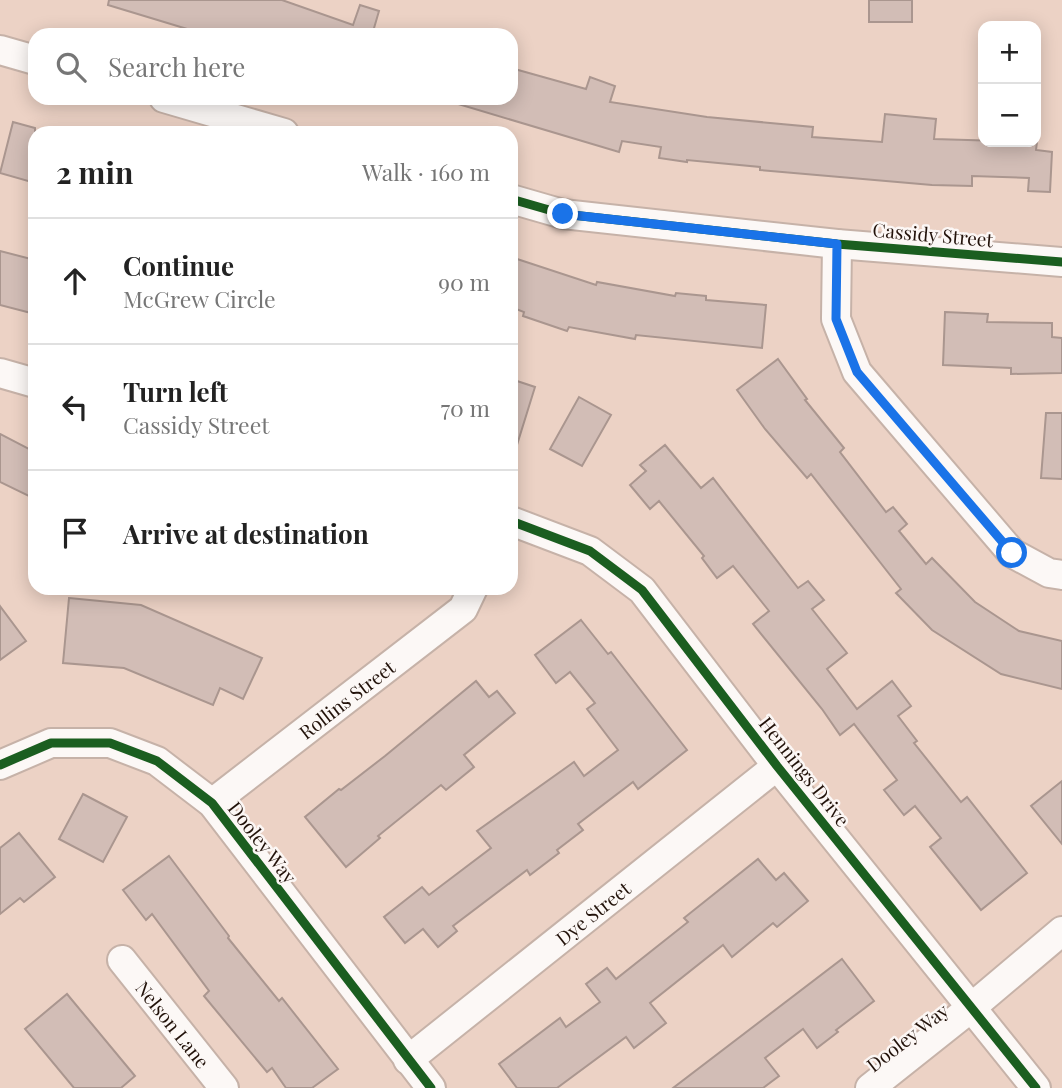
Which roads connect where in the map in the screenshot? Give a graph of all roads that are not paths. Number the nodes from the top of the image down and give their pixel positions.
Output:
1 (0, 50) edge
2 (28, 58) edge
3 (188, 105) edge
4 (260, 126) edge
5 (518, 201) edge
6 (837, 244) junction
7 (1062, 262) edge
8 (0, 373) edge
9 (28, 381) edge
10 (518, 524) edge
11 (1062, 575) edge
12 (470, 595) edge
13 (0, 765) edge
14 (777, 766) junction
15 (212, 803) junction
16 (1062, 932) edge
17 (122, 960) dead end
18 (972, 1007) junction
19 (408, 1059) junction
20 (223, 1088) edge
21 (431, 1088) edge
22 (870, 1088) edge
23 (1036, 1088) edge

1 - 2 street
3 - 4 street
5 - 6 street, Cassidy Street
6 - 7 street, Cassidy Street
6 - 11 street
8 - 9 street
10 - 14 street, Hennings Drive
12 - 15 street, Rollins Street
13 - 15 street, Dooley Way
14 - 18 street, Hennings Drive
14 - 19 street, Dye Street
15 - 19 street, Dooley Way
16 - 18 street, Dooley Way
17 - 20 street, Nelson Lane
18 - 22 street, Dooley Way
18 - 23 street, Hennings Drive
19 - 21 street, Dooley Way

